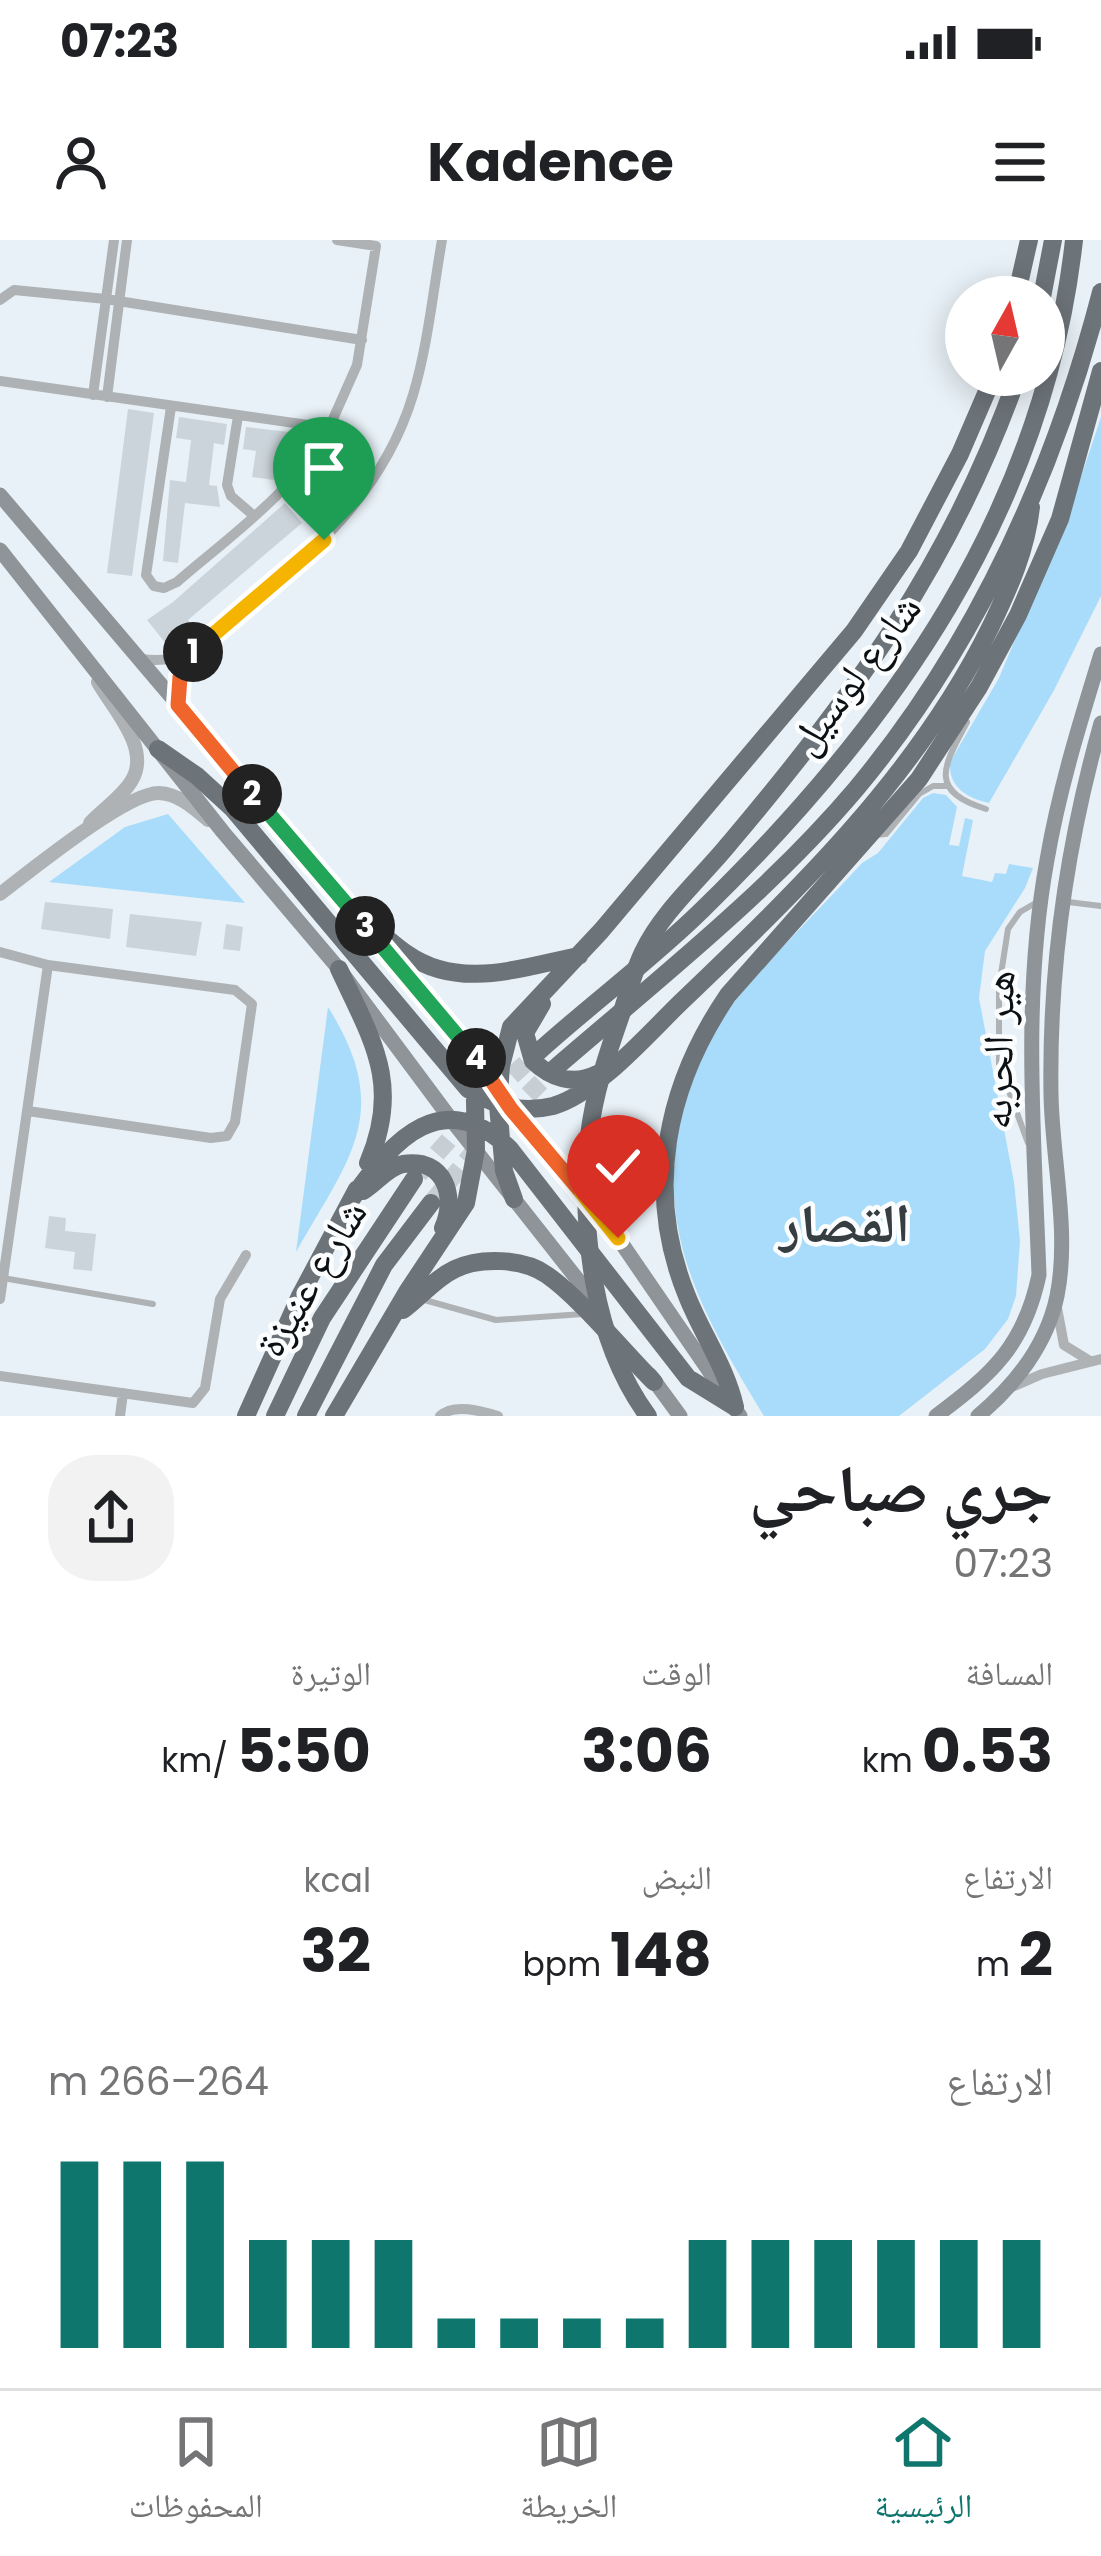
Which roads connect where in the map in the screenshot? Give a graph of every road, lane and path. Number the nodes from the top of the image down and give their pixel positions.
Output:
1 (114, 240) edge
2 (127, 240) edge
3 (337, 240) edge
4 (442, 240) edge
5 (1029, 240) edge
6 (1053, 240) edge
7 (1074, 240) edge
8 (1021, 276) edge
9 (1046, 276) edge
10 (1101, 292) edge
11 (0, 300) edge
12 (112, 300) junction
13 (362, 340) junction
14 (1101, 370) edge
15 (0, 381) edge
16 (100, 396) junction
17 (985, 396) edge
18 (1009, 396) edge
19 (171, 407) junction
20 (238, 416) junction
21 (329, 428) junction
22 (0, 495) edge
23 (1031, 506) junction
24 (253, 515) junction
25 (0, 550) edge
26 (199, 647) junction
27 (1101, 654) edge
28 (85, 659) junction
29 (141, 659) junction
30 (178, 705) junction
31 (965, 708) junction
32 (1101, 723) edge
33 (158, 749) junction
34 (1097, 753) edge
35 (946, 786) junction
36 (986, 809) dead end
37 (223, 832) junction
38 (78, 835) junction
39 (870, 836) junction
40 (0, 894) edge
41 (343, 899) junction
42 (1042, 899) junction
43 (1064, 901) junction
44 (1101, 906) edge
45 (0, 952) edge
46 (580, 956) junction
47 (48, 965) junction
48 (339, 969) junction
49 (560, 975) junction
50 (537, 1053) tunnel mouth
51 (474, 1054) junction
52 (610, 1067) junction
53 (554, 1069) tunnel mouth
54 (477, 1095) junction
55 (503, 1103) junction
56 (28, 1112) junction
57 (450, 1118) junction
58 (477, 1125) junction
59 (500, 1139) junction
60 (476, 1150) junction
61 (1032, 1159) junction
62 (413, 1180) tunnel mouth
63 (353, 1198) junction
64 (514, 1199) junction
65 (431, 1203) tunnel mouth
66 (246, 1255) dead end
67 (432, 1255) junction
68 (3, 1278) junction
69 (417, 1298) junction
70 (0, 1299) edge
71 (1056, 1300) junction
72 (153, 1304) dead end
73 (587, 1314) junction
74 (389, 1320) junction
75 (1095, 1360) edge
76 (0, 1376) edge
77 (654, 1382) junction
78 (1009, 1388) junction
79 (123, 1393) junction
80 (968, 1393) junction
81 (737, 1412) edge
82 (980, 1415) edge
83 (120, 1416) edge
84 (246, 1416) edge
85 (275, 1416) edge
86 (306, 1416) edge
87 (334, 1416) edge
88 (440, 1416) edge
89 (498, 1416) edge
90 (648, 1416) edge
91 (680, 1416) edge
92 (936, 1416) edge

1 - 12 street
2 - 12 street
3 - 13 street
4 - 26 street
5 - 8 highway
6 - 9 highway
7 - 50 highway, شارع لوسيل
10 - 23 highway, شارع لوسيل
11 - 12 street
12 - 13 street
12 - 16 street
13 - 21 street
14 - 31 highway
15 - 16 street
16 - 19 street
17 - 46 highway
18 - 90 highway, bridge
19 - 20 street
19 - 24 street
20 - 21 street
20 - 24 street
21 - 24 street
22 - 29 main road
23 - 52 highway
23 - 53 highway, شارع لوسيل
25 - 28 main road
26 - 29 street
26 - 30 street
27 - 42 main road, هير الحربه
28 - 33 main road
28 - 38 street
29 - 30 main road
30 - 41 main road
31 - 35 lane
31 - 39 highway
32 - 34 main road, هير الحربه
33 - 37 main road
33 - 54 highway
34 - 43 main road, هير الحربه
35 - 36 lane
35 - 39 lane
37 - 38 street
37 - 48 main road
38 - 40 street
39 - 81 highway
41 - 46 highway
41 - 51 main road
42 - 43 main road
42 - 61 main road, هير الحربه
42 - 61 lane
43 - 44 lane
43 - 71 main road, هير الحربه
45 - 47 street
46 - 49 highway
47 - 56 street
47 - 56 street
48 - 57 main road
48 - 63 highway
49 - 52 highway
49 - 55 highway
51 - 54 highway
51 - 55 main road
52 - 55 highway
54 - 55 highway
54 - 58 highway
55 - 59 highway
55 - 81 main road
56 - 68 street
57 - 58 highway
57 - 60 main road
57 - 63 highway
58 - 59 highway
58 - 60 highway
59 - 64 highway
59 - 81 highway
60 - 64 main road
60 - 67 highway
61 - 80 main road, هير الحربه
62 - 85 highway, شارع عنيزة
63 - 67 highway
63 - 84 highway
64 - 77 main road
65 - 86 highway, شارع عنيزة
66 - 79 street
67 - 74 highway
68 - 70 street
68 - 72 lane
69 - 73 lane
69 - 73 highway
69 - 74 highway
71 - 75 street
71 - 78 main road, هير الحربه
73 - 77 highway
74 - 87 highway
75 - 78 street
76 - 79 street
77 - 91 main road
78 - 82 main road, هير الحربه
79 - 83 street
80 - 82 street
80 - 92 main road, هير الحربه
88 - 89 street

